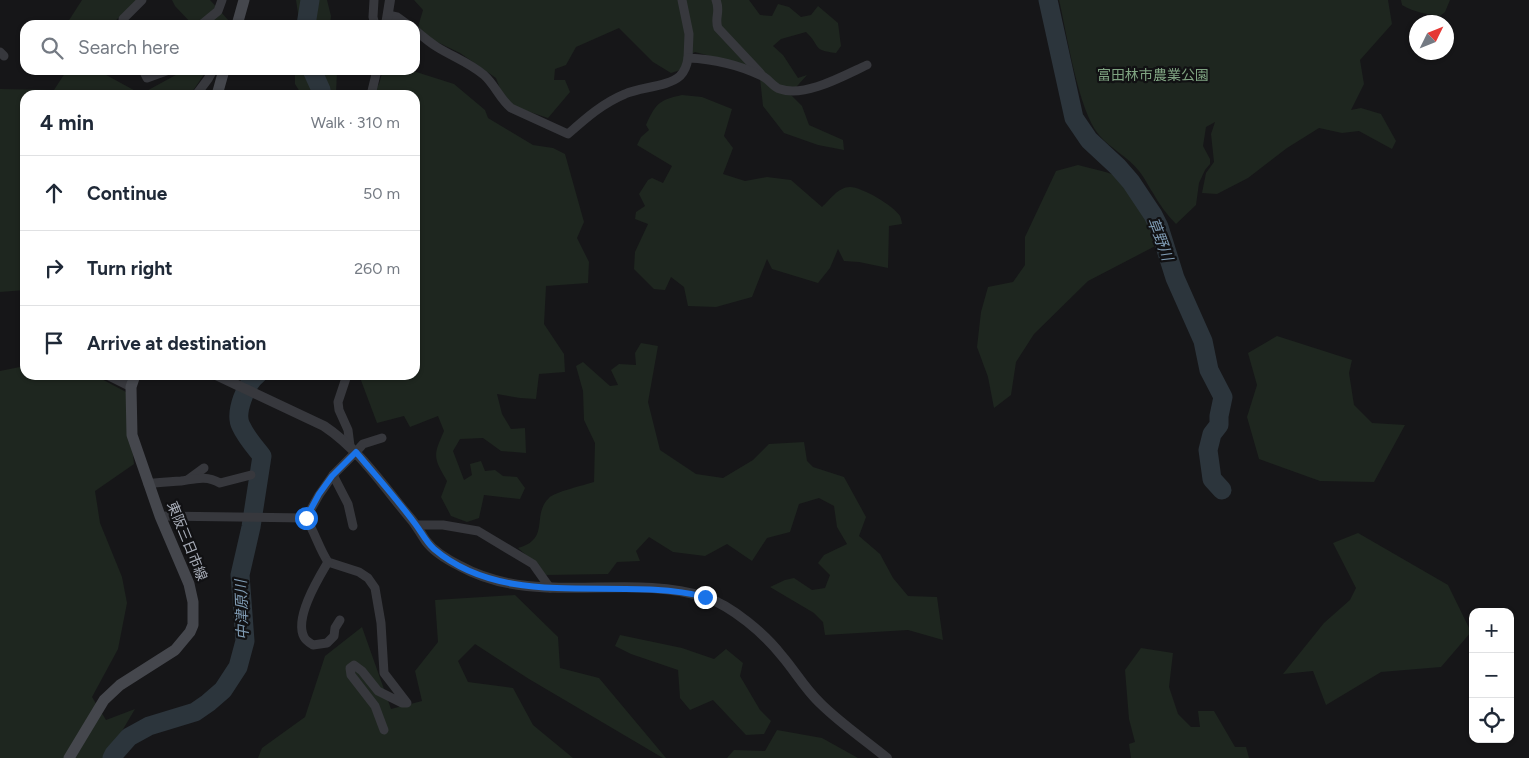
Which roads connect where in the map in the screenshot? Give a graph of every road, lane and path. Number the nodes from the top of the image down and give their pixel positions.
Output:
1 (142, 0) edge
2 (222, 0) edge
3 (244, 0) edge
4 (374, 0) edge
5 (390, 0) edge
6 (682, 0) edge
7 (716, 0) edge
8 (123, 20) edge
9 (208, 20) edge
10 (238, 20) edge
11 (374, 20) edge
12 (387, 20) edge
13 (401, 20) edge
14 (420, 34) edge
15 (688, 58) junction
16 (867, 65) dead end
17 (210, 75) edge
18 (223, 75) edge
19 (376, 75) edge
20 (764, 76) junction
21 (200, 90) edge
22 (218, 90) edge
23 (372, 90) edge
24 (117, 380) edge
25 (133, 380) edge
26 (227, 380) edge
27 (345, 380) edge
28 (131, 387) junction
29 (382, 438) dead end
30 (353, 449) junction
31 (204, 468) dead end
32 (250, 475) dead end
33 (333, 476) junction
34 (188, 479) junction
35 (148, 484) junction
36 (160, 516) junction
37 (306, 518) junction
38 (416, 525) junction
39 (353, 526) dead end
40 (328, 562) junction
41 (550, 588) junction
42 (340, 620) dead end
43 (384, 730) dead end
44 (69, 758) edge
45 (887, 758) edge

1 - 8 street
2 - 9 street
3 - 10 main road
4 - 11 street
5 - 12 street
6 - 15 street
7 - 20 street
12 - 13 street
14 - 15 street
15 - 20 street
16 - 20 street
17 - 21 street
18 - 22 main road
19 - 23 street
24 - 28 street
25 - 28 main road, 東阪三日市線
26 - 30 street
27 - 30 street
28 - 35 main road, 東阪三日市線
29 - 30 street
30 - 33 street
30 - 38 street
31 - 34 street
32 - 34 street
33 - 37 street
33 - 39 street
34 - 35 street
35 - 36 main road, 東阪三日市線
36 - 37 street
36 - 44 main road, 東阪三日市線
37 - 40 street
38 - 41 street
38 - 41 street
40 - 42 street
40 - 43 street
41 - 45 street

